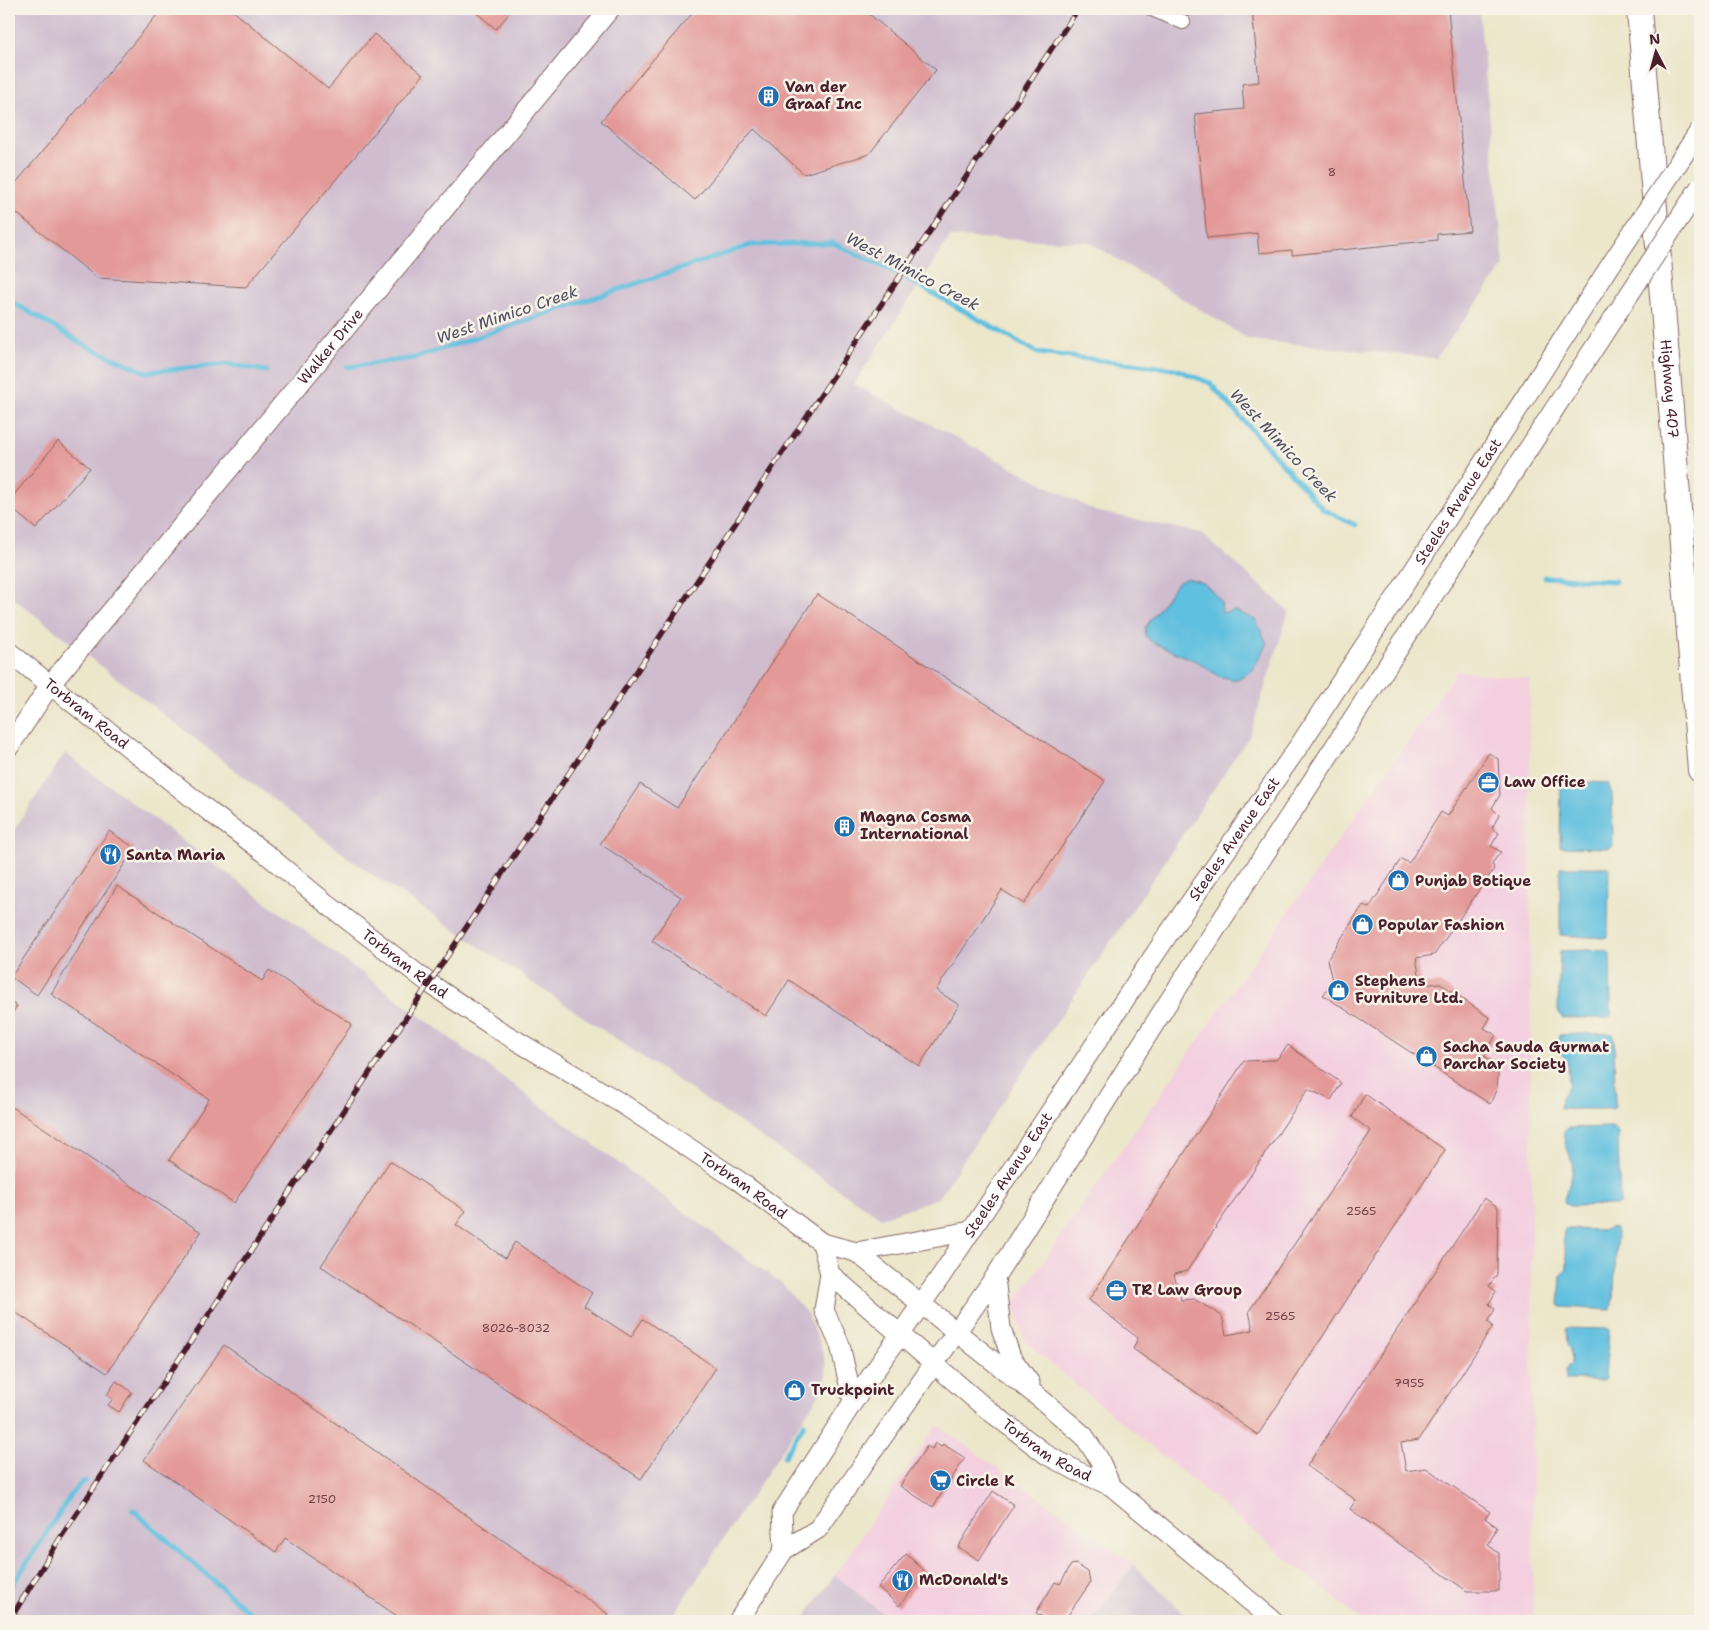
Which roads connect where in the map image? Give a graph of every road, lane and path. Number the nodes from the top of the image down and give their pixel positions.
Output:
1 (610, 9) edge
2 (1152, 9) edge
3 (1639, 9) edge
4 (1183, 22) dead end
5 (1700, 130) edge
6 (1700, 187) edge
7 (9, 652) edge
8 (50, 685) junction
9 (9, 747) edge
10 (1700, 770) edge
11 (971, 1231) junction
12 (822, 1243) junction
13 (856, 1252) junction
14 (830, 1274) junction
15 (995, 1277) junction
16 (921, 1304) junction
17 (956, 1332) junction
18 (900, 1335) junction
19 (934, 1363) junction
20 (1042, 1400) junction
21 (853, 1402) junction
22 (1111, 1486) junction
23 (784, 1550) junction
24 (738, 1621) edge
25 (1274, 1621) edge

1 - 8 main road, Walker Drive
2 - 4 street
3 - 10 highway, Highway 407
5 - 11 main road, Steeles Avenue East, bridge
6 - 15 main road, Steeles Avenue East, bridge
7 - 8 main road, Torbram Road
8 - 9 main road, Walker Drive
8 - 12 main road, Torbram Road
11 - 13 main road
11 - 16 main road, Steeles Avenue East
12 - 13 main road, Torbram Road
12 - 14 main road
13 - 16 main road, Torbram Road
14 - 18 main road, Torbram Road
14 - 21 main road
15 - 17 main road, Steeles Avenue East
15 - 20 main road
16 - 17 main road, Torbram Road
16 - 18 main road, Steeles Avenue East
17 - 19 main road, Steeles Avenue East
17 - 20 main road, Torbram Road
18 - 19 main road, Torbram Road
18 - 21 main road, Steeles Avenue East
19 - 22 main road, Torbram Road
19 - 23 main road, Steeles Avenue East
20 - 22 main road, Torbram Road
21 - 23 main road, Steeles Avenue East
22 - 25 main road, Torbram Road
23 - 24 main road, Steeles Avenue East

